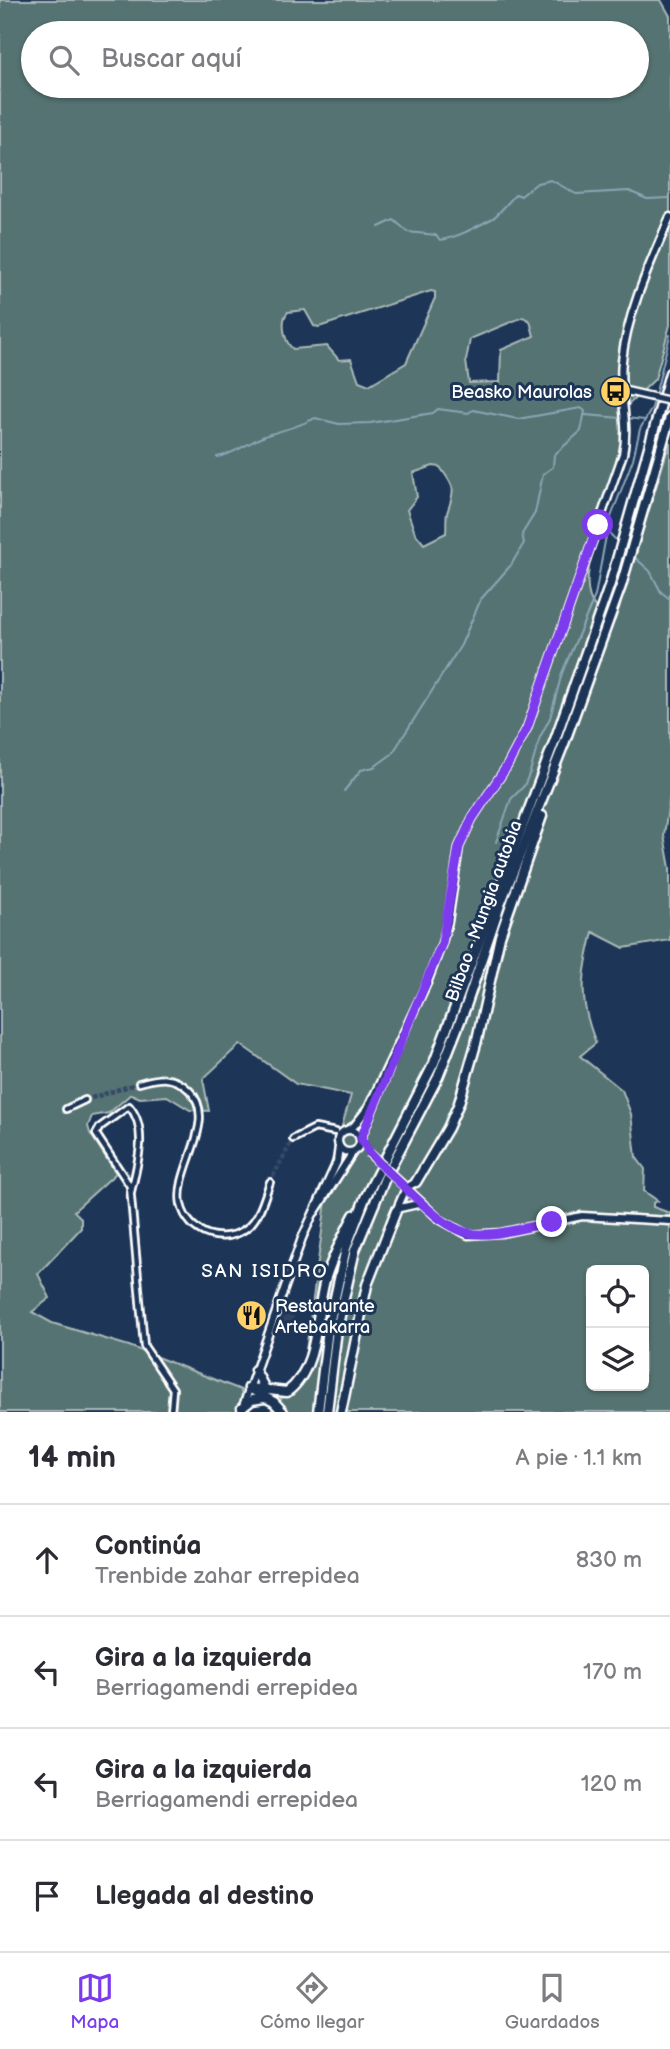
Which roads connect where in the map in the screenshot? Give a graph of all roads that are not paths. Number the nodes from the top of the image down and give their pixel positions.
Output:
1 (670, 217) edge
2 (670, 373) edge
3 (622, 390) junction
4 (670, 401) edge
5 (670, 417) edge
6 (551, 778) junction
7 (394, 1054) junction
8 (139, 1083) tunnel mouth
9 (85, 1100) tunnel mouth
10 (66, 1109) dead end
11 (347, 1130) junction
12 (336, 1132) dead end
13 (293, 1139) dead end
14 (361, 1139) junction
15 (339, 1146) junction
16 (355, 1151) junction
17 (369, 1153) junction
18 (270, 1182) tunnel mouth
19 (416, 1182) junction
20 (405, 1187) junction
21 (131, 1192) junction
22 (365, 1198) junction
23 (422, 1203) junction
24 (396, 1211) junction
25 (670, 1221) edge
26 (308, 1222) junction
27 (256, 1370) junction
28 (249, 1388) junction
29 (264, 1393) junction
30 (241, 1410) edge
31 (171, 1412) edge
32 (283, 1412) edge
33 (318, 1412) edge
34 (327, 1412) edge
35 (341, 1412) edge

1 - 3 street
2 - 22 highway, Bilbao - Mungia autobia
3 - 4 street, bridge
3 - 7 street
5 - 6 highway, Bilbao - Mungia autobia
6 - 19 highway
6 - 34 highway, Bilbao - Mungia autobia
7 - 11 street
7 - 14 street
8 - 18 street
9 - 10 street
11 - 14 street
11 - 15 street
12 - 13 street
14 - 16 street
14 - 17 street
15 - 16 street
15 - 26 street
16 - 17 street
16 - 26 street
17 - 20 street, bridge
19 - 20 street
19 - 23 street
20 - 23 street
20 - 24 street
21 - 21 street
21 - 31 street
22 - 29 highway
22 - 33 highway, Bilbao - Mungia autobia
23 - 24 street
23 - 25 street
24 - 35 highway
26 - 27 street
27 - 28 street
27 - 29 highway
28 - 29 highway
28 - 30 street
29 - 30 highway
29 - 32 highway

